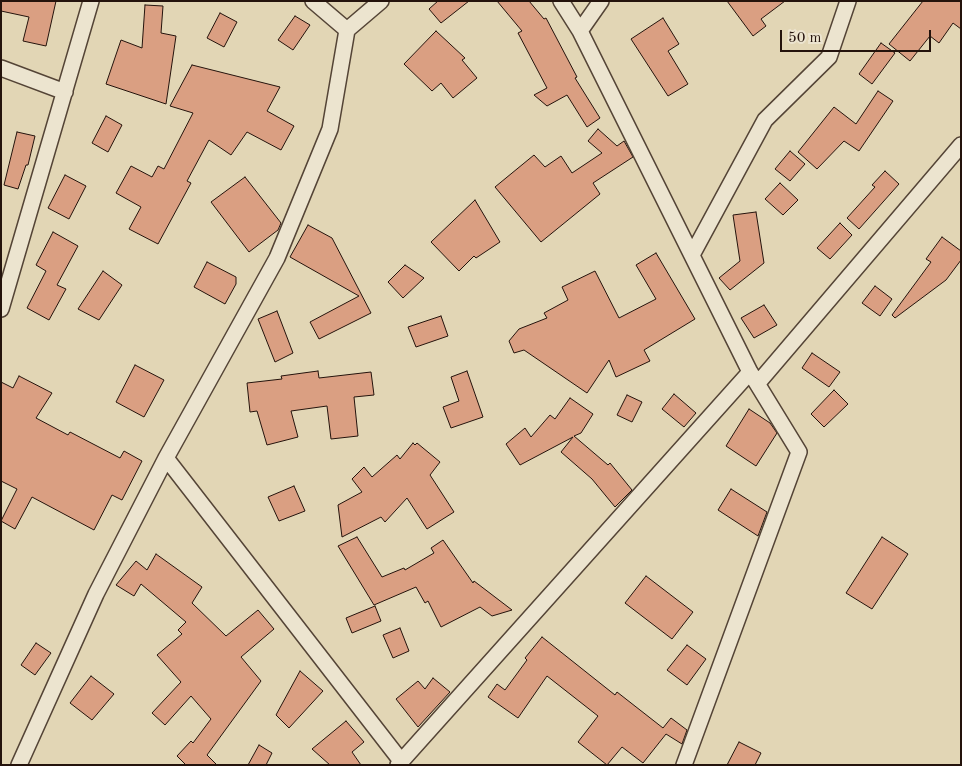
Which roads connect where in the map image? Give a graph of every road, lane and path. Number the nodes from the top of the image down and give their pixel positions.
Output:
1 (91, 1) edge
2 (313, 1) edge
3 (381, 1) edge
4 (561, 1) edge
5 (601, 1) edge
6 (848, 1) edge
7 (347, 30) junction
8 (580, 31) junction
9 (1, 68) edge
10 (65, 92) junction
11 (961, 145) edge
12 (692, 254) junction
13 (1, 308) edge
14 (754, 378) junction
15 (166, 458) junction
16 (400, 763) edge
17 (20, 765) edge
18 (684, 765) edge

1 - 10 street
2 - 7 street
3 - 7 street
4 - 8 street
5 - 8 street
6 - 12 street
7 - 15 street
8 - 12 street
9 - 10 street
10 - 13 street
11 - 14 street
12 - 14 street
14 - 16 street
14 - 18 street
15 - 16 street
15 - 17 street

